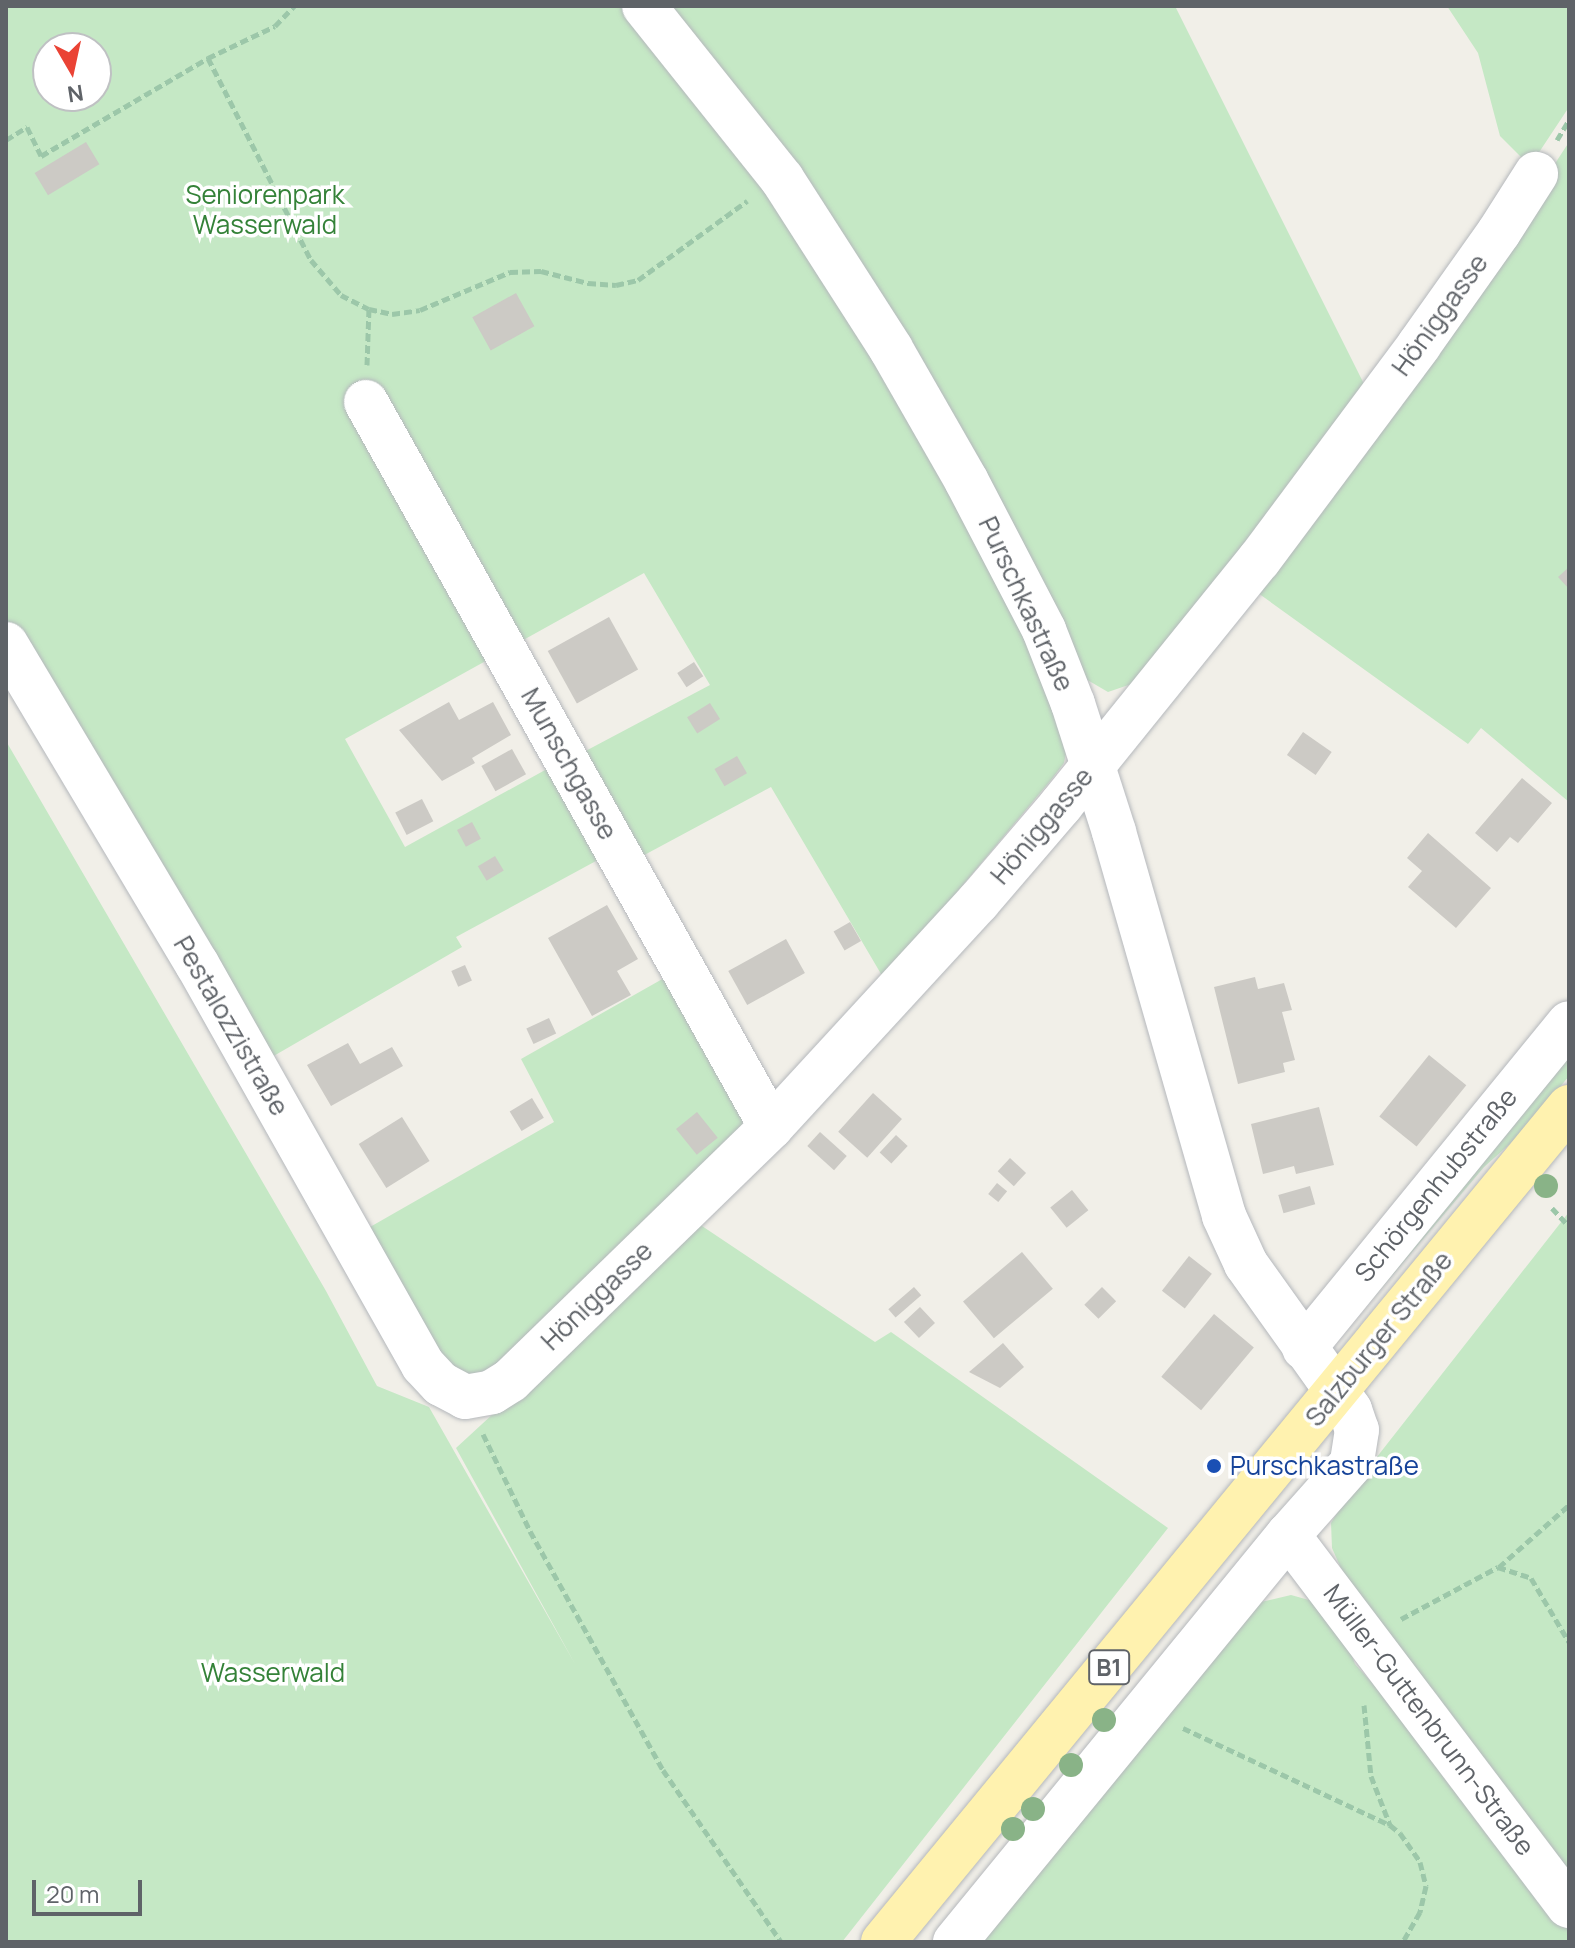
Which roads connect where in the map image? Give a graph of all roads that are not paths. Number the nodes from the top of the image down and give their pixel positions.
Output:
1 (644, 6) edge
2 (1536, 174) dead end
3 (366, 402) road end
4 (6, 644) edge
5 (1092, 766) junction
6 (1569, 1023) edge
7 (1569, 1107) edge
8 (771, 1127) junction
9 (1304, 1348) junction
10 (1337, 1393) junction
11 (465, 1397) joint
12 (1288, 1535) junction
13 (1569, 1906) edge
14 (883, 1942) edge
15 (955, 1942) edge

1 - 5 street, Purschkastraße
2 - 5 street, Höniggasse
3 - 8 street, Munschgasse
4 - 11 street, Pestalozzistraße
5 - 8 street, Höniggasse
5 - 9 street, Purschkastraße
6 - 9 street, Schörgenhubstraße
7 - 10 main road, Salzburger Straße / B1
8 - 11 street, Höniggasse
9 - 10 street, Purschkastraße
10 - 12 street, Purschkastraße
10 - 14 main road, Salzburger Straße / B1
12 - 13 street, Müller-Guttenbrunn-Straße
12 - 15 street

